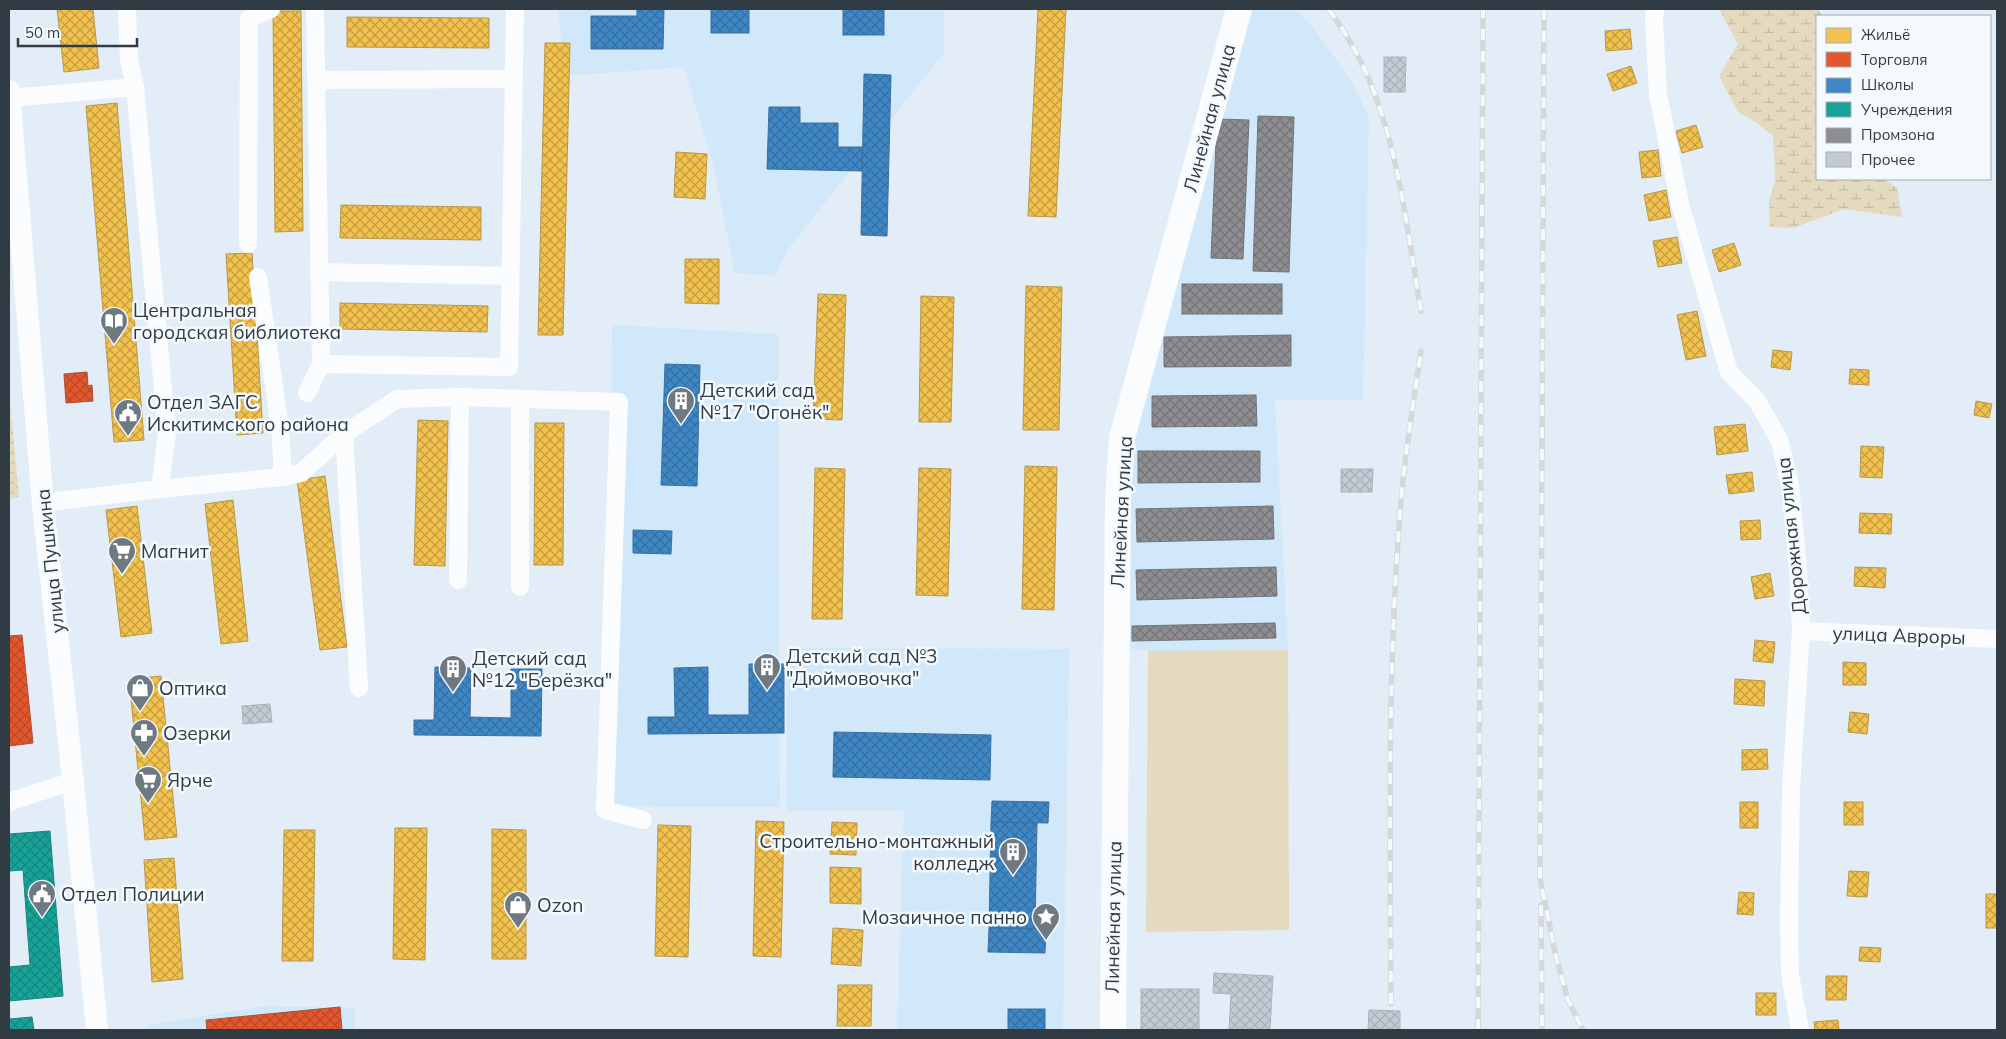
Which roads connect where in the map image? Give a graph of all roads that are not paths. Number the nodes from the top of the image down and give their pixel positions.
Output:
1 (126, 9) edge
2 (271, 9) edge
3 (315, 9) edge
4 (515, 9) edge
5 (1239, 9) edge
6 (1655, 9) edge
7 (514, 79) junction
8 (317, 80) junction
9 (135, 87) junction
10 (9, 94) edge
11 (248, 244) dead end
12 (319, 272) junction
13 (510, 276) junction
14 (258, 277) dead end
15 (321, 364) junction
16 (307, 393) dead end
17 (460, 397) junction
18 (520, 398) junction
19 (344, 434) junction
20 (282, 477) junction
21 (160, 489) junction
22 (43, 504) junction
23 (458, 580) dead end
24 (520, 587) dead end
25 (1801, 631) junction
26 (1997, 639) edge
27 (359, 688) dead end
28 (73, 780) junction
29 (9, 802) edge
30 (643, 820) dead end
31 (97, 1030) edge
32 (1113, 1030) edge
33 (1800, 1030) edge

1 - 9 street
2 - 11 street
3 - 8 street
4 - 7 street
5 - 32 main road, Линейная улица
6 - 25 street, Дорожная улица
7 - 8 street
7 - 13 street
8 - 12 street
9 - 10 street
9 - 21 street
10 - 22 street, улица Пушкина
12 - 13 street
12 - 15 street
13 - 15 street
14 - 20 street
15 - 16 street
17 - 18 street
17 - 19 street
17 - 23 street
18 - 24 street
18 - 30 street
19 - 20 street
19 - 27 street
20 - 21 street
21 - 22 street
22 - 28 street, улица Пушкина
25 - 26 street, улица Авроры
25 - 33 street, Дорожная улица
28 - 29 street
28 - 31 street, улица Пушкина

